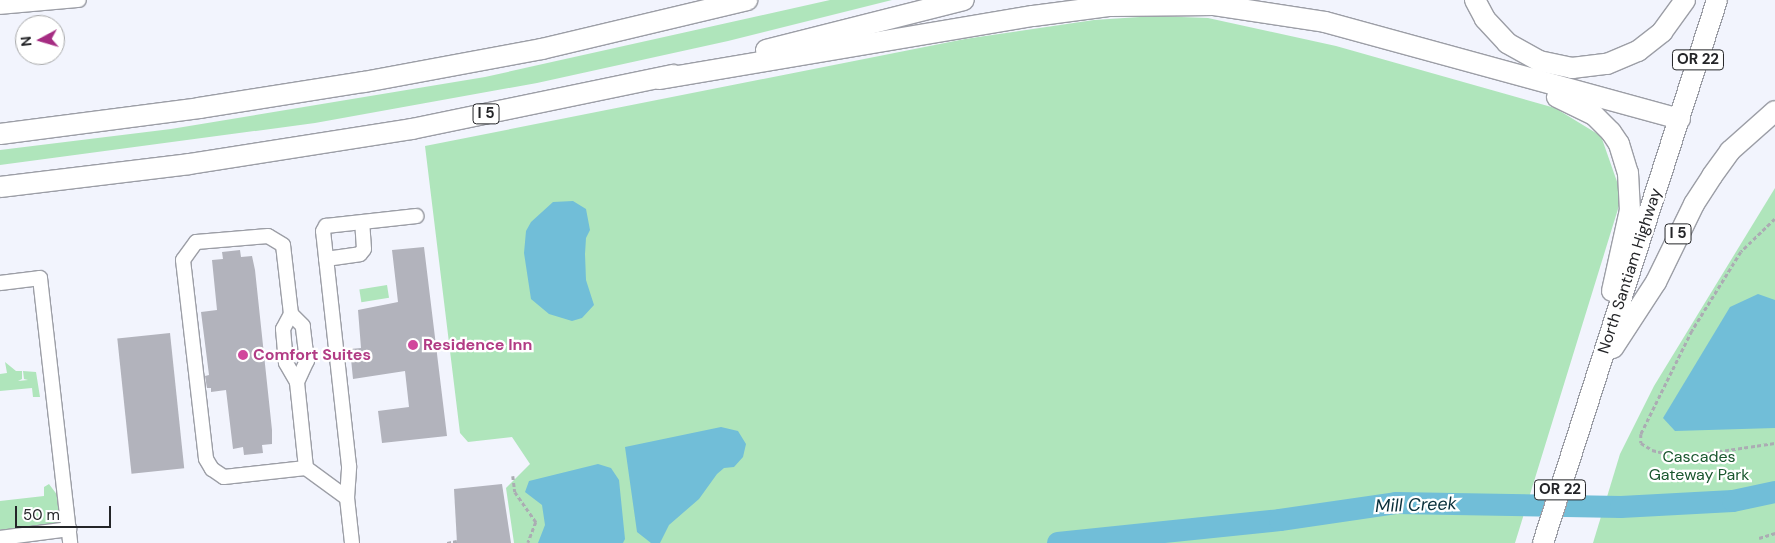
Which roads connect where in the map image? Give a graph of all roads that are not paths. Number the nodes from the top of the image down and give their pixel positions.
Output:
1 (79, 0) edge
2 (747, 0) edge
3 (964, 0) edge
4 (1475, 0) edge
5 (1684, 0) edge
6 (1717, 0) edge
7 (0, 7) edge
8 (1325, 22) junction
9 (660, 79) junction
10 (1775, 110) edge
11 (1680, 119) junction
12 (0, 134) edge
13 (0, 187) edge
14 (416, 216) dead end
15 (362, 223) junction
16 (326, 259) junction
17 (0, 282) edge
18 (291, 314) junction
19 (1598, 370) junction
20 (297, 382) junction
21 (306, 468) junction
22 (347, 498) junction
23 (70, 536) edge
24 (0, 538) edge
25 (352, 543) edge
26 (1544, 543) edge

1 - 7 street
2 - 12 highway
3 - 9 highway, I 5
4 - 5 highway
6 - 11 highway, North Santiam Highway / OR 22
8 - 9 highway
8 - 11 highway
8 - 19 highway
9 - 13 highway, I 5
10 - 19 highway, I 5
11 - 19 highway, North Santiam Highway / OR 22
14 - 15 street
15 - 16 street
15 - 16 street
16 - 22 street
17 - 23 street
18 - 20 street
18 - 20 street
18 - 21 street
19 - 26 highway, North Santiam Highway / OR 22
20 - 21 street
21 - 22 street
22 - 25 street
23 - 24 street

